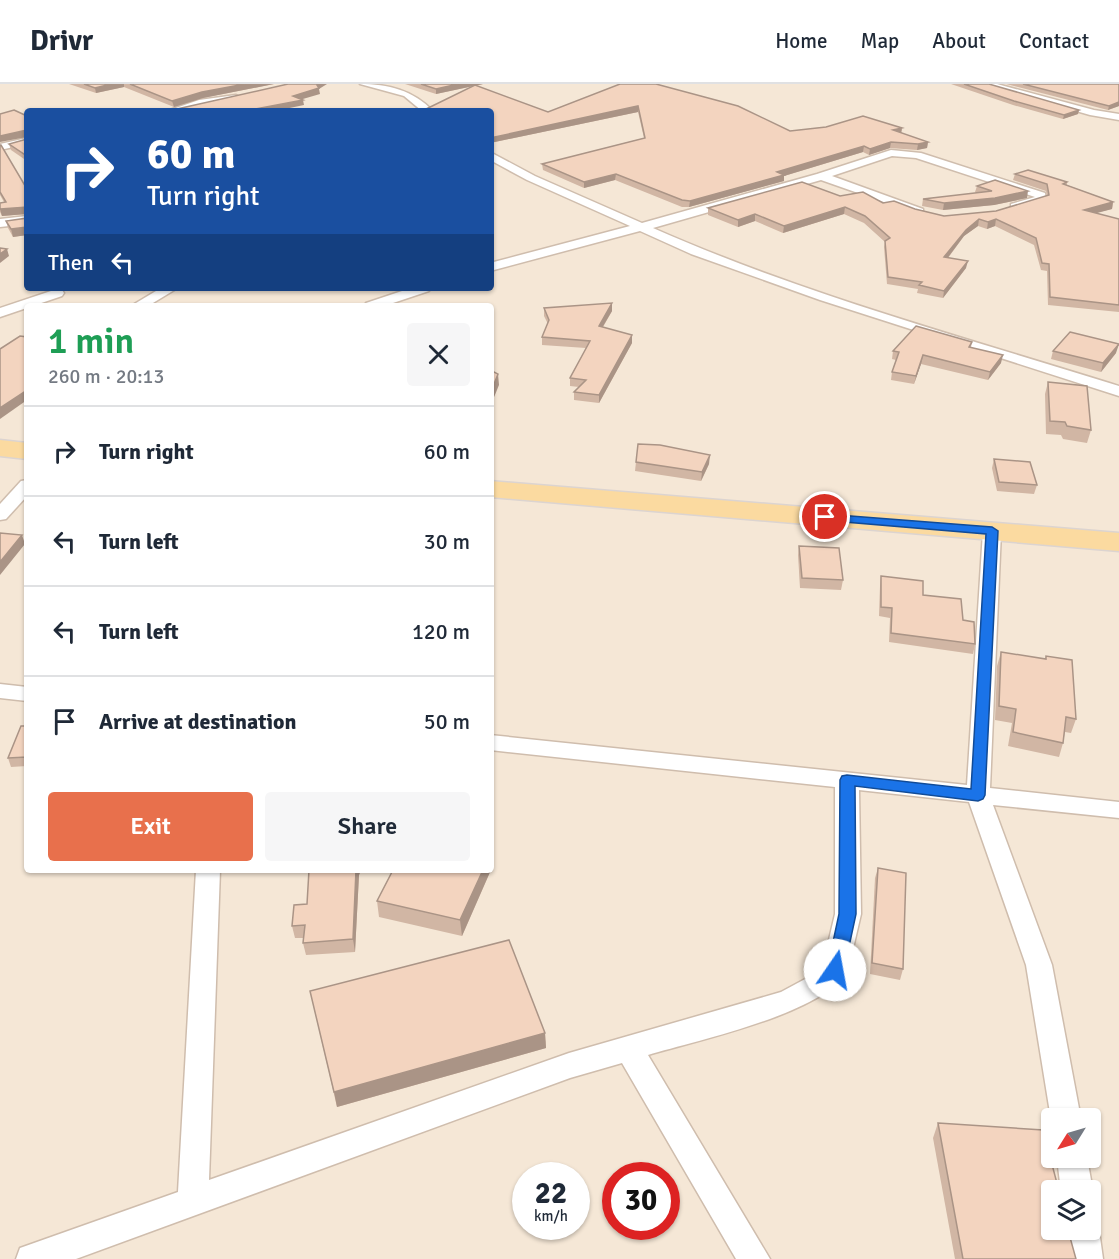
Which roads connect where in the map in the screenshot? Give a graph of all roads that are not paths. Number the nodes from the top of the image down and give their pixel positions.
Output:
1 (365, 84) edge
2 (987, 84) edge
3 (242, 97) edge
4 (182, 108) edge
5 (424, 108) edge
6 (1119, 117) edge
7 (24, 142) edge
8 (0, 147) edge
9 (494, 156) edge
10 (821, 176) junction
11 (1004, 209) edge
12 (930, 214) edge
13 (24, 219) edge
14 (0, 223) edge
15 (642, 227) junction
16 (494, 266) edge
17 (165, 291) edge
18 (415, 291) edge
19 (57, 292) dead end
20 (27, 303) edge
21 (143, 303) edge
22 (380, 303) edge
23 (24, 304) edge
24 (0, 313) edge
25 (1119, 391) edge
26 (0, 448) edge
27 (24, 451) edge
28 (24, 487) edge
29 (24, 488) edge
30 (494, 489) edge
31 (0, 493) edge
32 (0, 515) edge
33 (992, 531) junction
34 (1119, 542) edge
35 (0, 691) edge
36 (24, 694) edge
37 (494, 742) edge
38 (847, 780) junction
39 (978, 795) junction
40 (1119, 810) edge
41 (208, 873) edge
42 (629, 1049) junction
43 (1064, 1108) edge
44 (193, 1200) junction
45 (1084, 1240) edge
46 (32, 1259) edge
47 (754, 1259) edge
48 (1087, 1259) edge

1 - 5 street
2 - 6 street
3 - 4 street
7 - 8 street
9 - 15 street
10 - 11 street
10 - 12 street
10 - 15 street
13 - 14 street
15 - 16 street
15 - 25 street
17 - 21 street
18 - 22 street
19 - 20 street
23 - 24 street
26 - 27 main road
28 - 31 street
29 - 32 street
30 - 33 main road
33 - 34 main road
33 - 39 street
35 - 36 street
37 - 38 street
38 - 39 street
38 - 42 street
39 - 40 street
39 - 43 street
41 - 44 street
42 - 44 street
42 - 47 street
44 - 46 street
45 - 48 street

